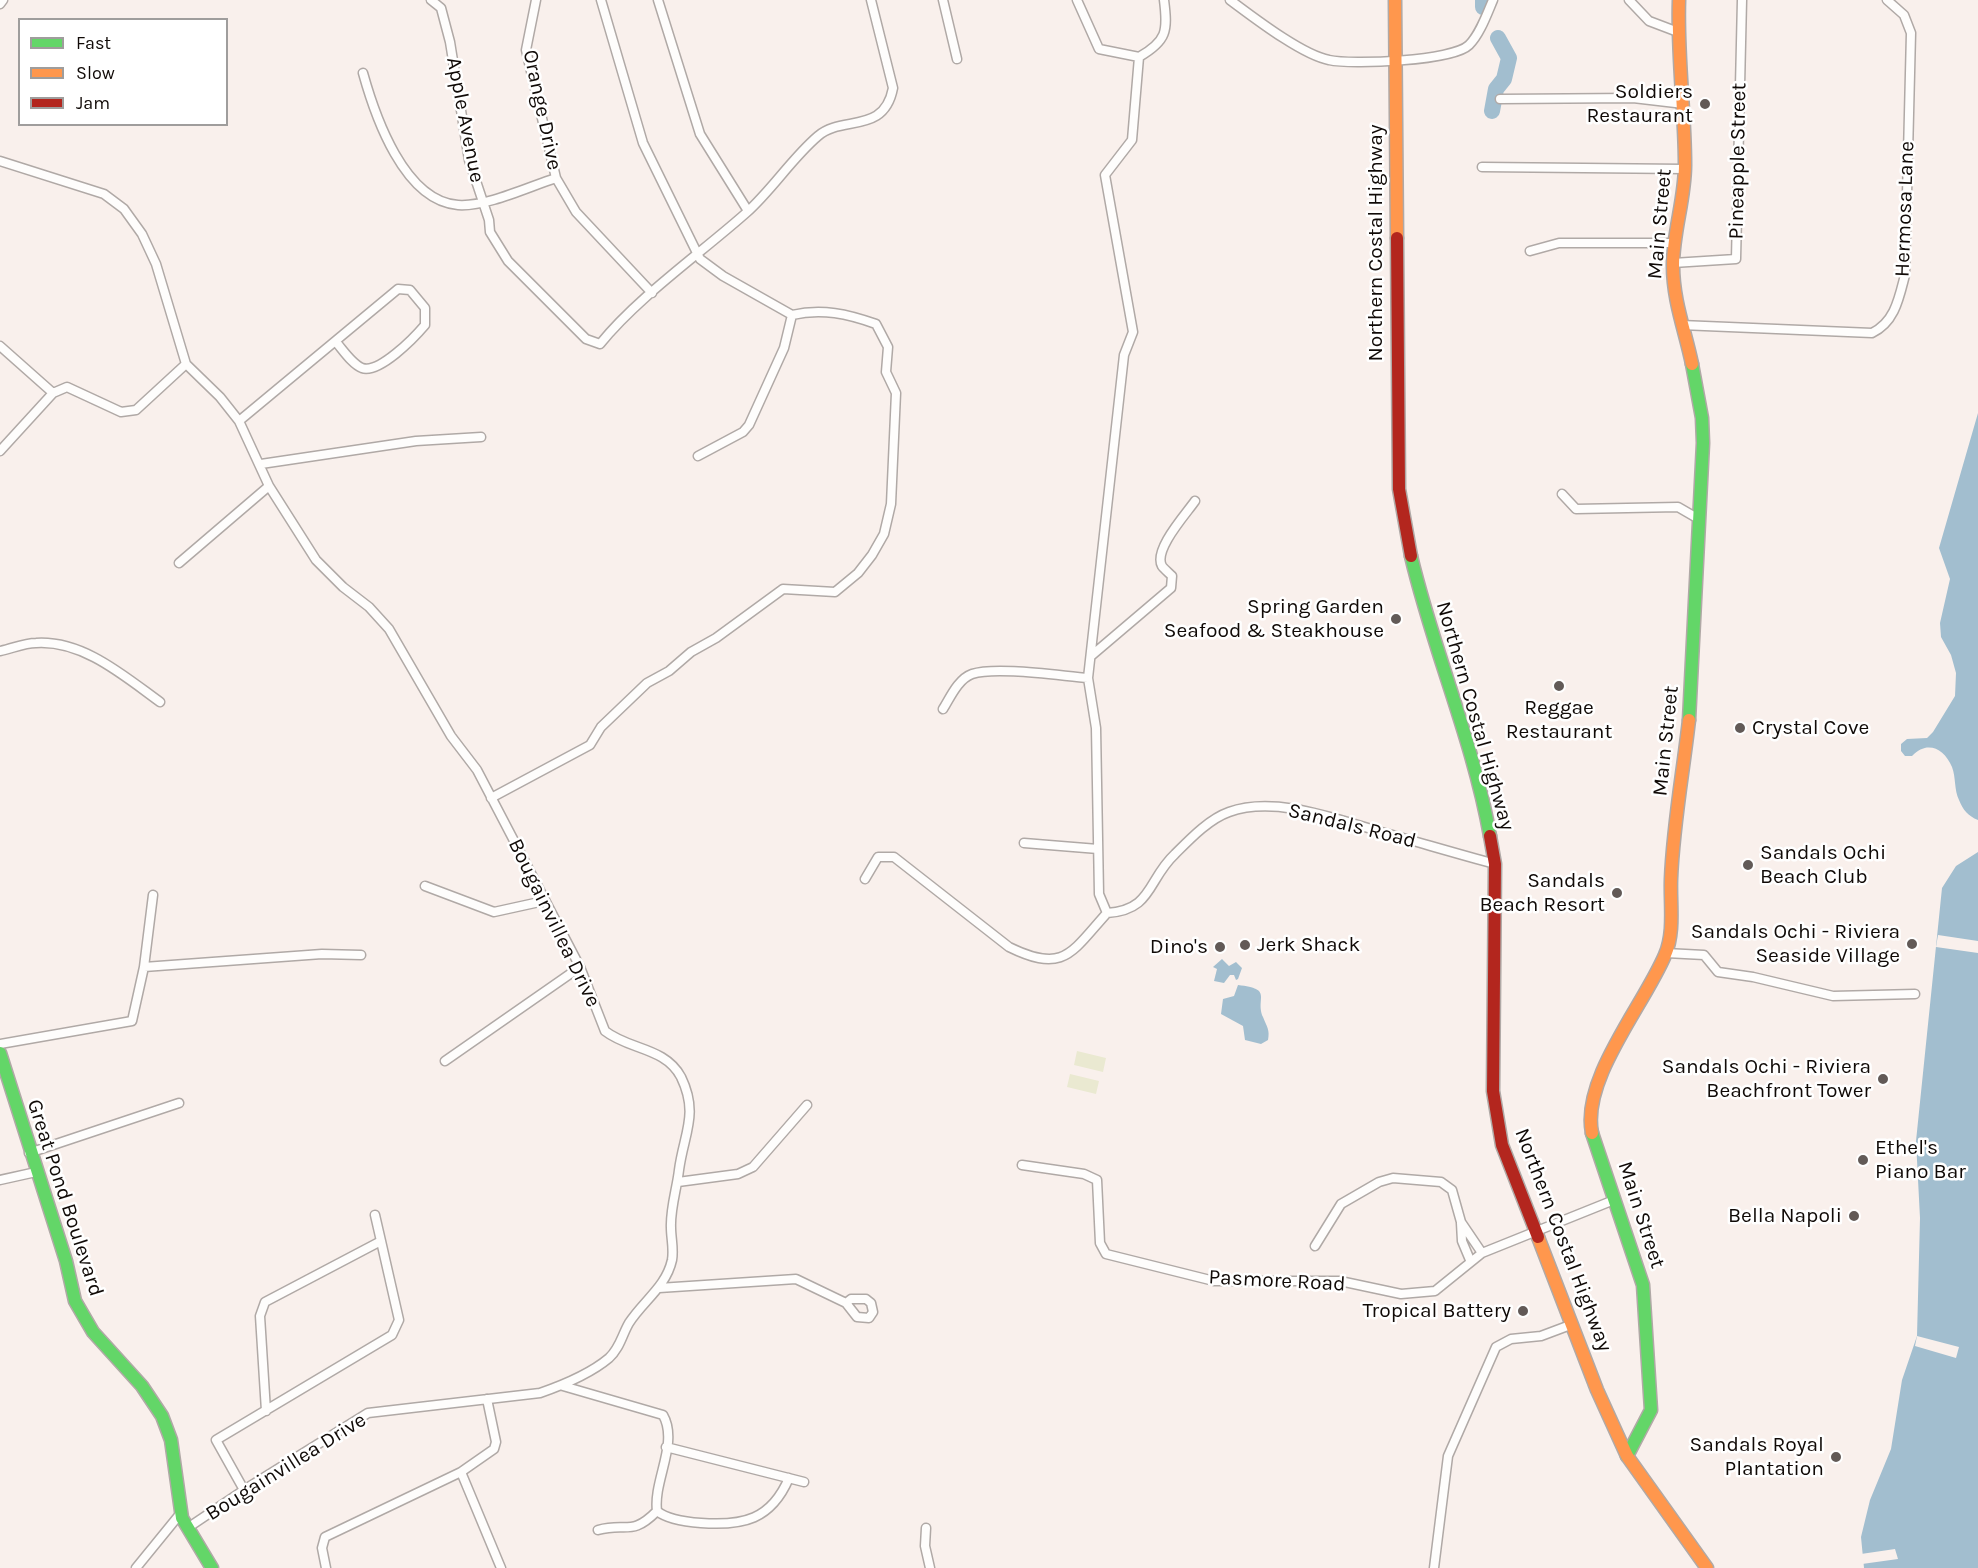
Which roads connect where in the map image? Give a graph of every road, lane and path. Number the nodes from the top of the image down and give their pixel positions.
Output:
1 (3, 0) edge
2 (431, 0) edge
3 (536, 0) edge
4 (601, 0) edge
5 (658, 0) edge
6 (871, 0) edge
7 (943, 0) edge
8 (1077, 0) edge
9 (1164, 0) edge
10 (1230, 0) edge
11 (1395, 0) edge
12 (1492, 0) edge
13 (1629, 0) edge
14 (1679, 0) edge
15 (1742, 0) edge
16 (1887, 0) edge
17 (0, 4) edge
18 (442, 4) edge
19 (1678, 32) junction
20 (1139, 57) junction
21 (957, 59) dead end
22 (1396, 60) junction
23 (363, 73) dead end
24 (1500, 99) dead end
25 (1684, 104) junction
26 (0, 161) edge
27 (1482, 167) dead end
28 (1685, 169) junction
29 (556, 178) junction
30 (482, 202) junction
31 (748, 211) junction
32 (1674, 243) junction
33 (1530, 251) dead end
34 (698, 254) junction
35 (1673, 263) junction
36 (652, 293) junction
37 (792, 315) junction
38 (1682, 325) junction
39 (336, 342) junction
40 (0, 346) edge
41 (186, 364) junction
42 (53, 393) junction
43 (239, 421) junction
44 (481, 437) dead end
45 (0, 451) edge
46 (698, 456) dead end
47 (261, 464) junction
48 (269, 486) junction
49 (1562, 494) dead end
50 (1195, 501) dead end
51 (1697, 518) junction
52 (179, 562) dead end
53 (0, 651) edge
54 (1091, 656) junction
55 (1088, 678) junction
56 (160, 702) dead end
57 (943, 710) dead end
58 (491, 798) junction
59 (1024, 843) dead end
60 (1098, 849) junction
61 (1494, 864) junction
62 (866, 879) dead end
63 (425, 886) dead end
64 (153, 895) dead end
65 (544, 901) junction
66 (1107, 913) junction
67 (1666, 953) junction
68 (361, 955) dead end
69 (144, 967) junction
70 (580, 967) junction
71 (1915, 994) dead end
72 (0, 1044) edge
73 (0, 1053) edge
74 (445, 1060) dead end
75 (179, 1102) dead end
76 (807, 1105) dead end
77 (28, 1153) junction
78 (1022, 1165) dead end
79 (36, 1172) junction
80 (0, 1180) edge
81 (678, 1182) junction
82 (1614, 1200) junction
83 (375, 1215) dead end
84 (1461, 1222) junction
85 (1537, 1232) junction
86 (381, 1241) junction
87 (1316, 1246) dead end
88 (1482, 1253) junction
89 (1470, 1260) junction
90 (659, 1288) junction
91 (846, 1303) dead end
92 (1574, 1324) junction
93 (563, 1386) junction
94 (488, 1399) junction
95 (266, 1411) junction
96 (666, 1447) junction
97 (1627, 1456) junction
98 (461, 1472) junction
99 (789, 1478) junction
100 (804, 1482) dead end
101 (244, 1490) junction
102 (657, 1511) junction
103 (180, 1514) junction
104 (189, 1527) junction
105 (926, 1528) dead end
106 (598, 1530) dead end
107 (136, 1568) edge
108 (212, 1568) edge
109 (326, 1568) edge
110 (501, 1568) edge
111 (930, 1568) edge
112 (1434, 1568) edge
113 (1707, 1568) edge

1 - 17 street
2 - 18 street, Apple Avenue
3 - 29 street, Orange Drive
4 - 34 street
5 - 31 street
6 - 31 street
7 - 21 street
8 - 20 street
9 - 20 street
10 - 22 street
11 - 22 street, Northern Costal Highway
12 - 22 street
13 - 19 street
14 - 19 street, Main Street
15 - 35 street, Pineapple Street
16 - 38 street, Hermosa Lane
18 - 30 street, Apple Avenue
19 - 25 street, Main Street
20 - 54 street
22 - 61 street, Northern Costal Highway
23 - 30 street
24 - 25 street
25 - 28 street, Main Street
26 - 41 street, Bougainvillea Drive
27 - 28 street
28 - 32 street, Main Street
29 - 30 street
29 - 36 street, Orange Drive
30 - 36 street, Apple Avenue
31 - 34 street
32 - 33 street
32 - 35 street, Main Street
34 - 36 street
34 - 37 street
35 - 38 street, Main Street
37 - 46 street
37 - 58 street
38 - 51 street, Main Street
39 - 39 street
39 - 43 street
40 - 42 street
41 - 42 street
41 - 43 street, Bougainvillea Drive
42 - 45 street
43 - 47 street, Bougainvillea Drive
44 - 47 street
47 - 48 street, Bougainvillea Drive
48 - 52 street
48 - 58 street, Bougainvillea Drive
49 - 51 street
50 - 54 street
51 - 67 street, Main Street
53 - 56 street
54 - 55 street
55 - 57 street
55 - 60 street
58 - 65 street, Bougainvillea Drive
59 - 60 street
60 - 66 street
61 - 66 street, Sandals Road
61 - 85 street, Northern Costal Highway
62 - 66 street
63 - 65 street
64 - 69 street
65 - 70 street, Bougainvillea Drive
67 - 71 street
67 - 82 street, Main Street
68 - 69 street
69 - 72 street
70 - 74 street
70 - 81 street, Bougainvillea Drive
73 - 77 street, Great Pond Boulevard
75 - 77 street
76 - 81 street
77 - 79 street, Great Pond Boulevard
78 - 89 street, Pasmore Road
79 - 80 street
79 - 103 street, Great Pond Boulevard
81 - 90 street, Bougainvillea Drive
82 - 85 street, Pasmore Road
82 - 97 street, Main Street
83 - 86 street
84 - 87 street
84 - 88 street
84 - 89 street
85 - 88 street, Pasmore Road
85 - 92 street, Northern Costal Highway
86 - 95 street
86 - 95 street
88 - 89 street, Pasmore Road
90 - 91 street
90 - 93 street, Bougainvillea Drive
92 - 97 street, Northern Costal Highway
92 - 112 street
93 - 94 street, Bougainvillea Drive
93 - 96 street
94 - 98 street
94 - 101 street, Bougainvillea Drive
95 - 101 street
96 - 99 street
96 - 102 street
97 - 113 street, Northern Costal Highway
98 - 109 street
98 - 110 street
99 - 100 street
99 - 102 street
101 - 104 street, Bougainvillea Drive
102 - 106 street
103 - 104 street, Great Pond Boulevard
103 - 107 street
104 - 108 street, Great Pond Boulevard
105 - 111 street

